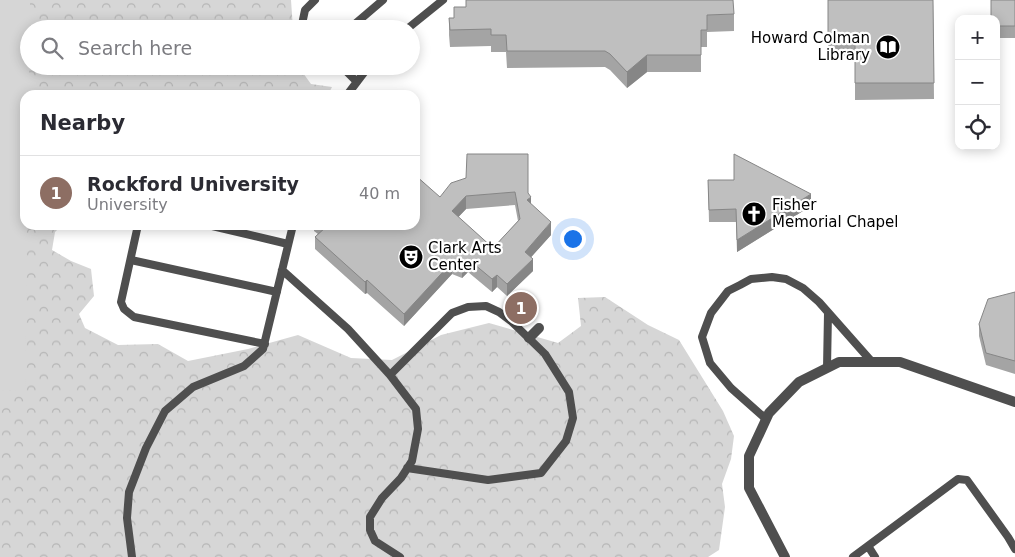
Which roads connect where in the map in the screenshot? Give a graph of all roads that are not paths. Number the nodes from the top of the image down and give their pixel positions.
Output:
1 (315, 0) edge
2 (382, 0) edge
3 (428, 0) edge
4 (443, 0) edge
5 (434, 8) junction
6 (302, 20) edge
7 (359, 20) edge
8 (419, 20) edge
9 (350, 75) edge
10 (363, 75) edge
11 (357, 82) junction
12 (351, 90) edge
13 (137, 230) edge
14 (229, 230) edge
15 (292, 230) edge
16 (288, 244) junction
17 (131, 260) junction
18 (282, 270) junction
19 (277, 292) junction
20 (828, 313) junction
21 (540, 328) dead end
22 (529, 338) junction
23 (265, 344) junction
24 (872, 362) junction
25 (828, 368) junction
26 (390, 375) junction
27 (1015, 402) edge
28 (766, 419) junction
29 (407, 468) junction
30 (868, 546) junction
31 (1015, 549) edge
32 (132, 557) edge
33 (400, 557) edge
34 (785, 557) edge
35 (853, 557) edge
36 (875, 557) edge

1 - 6 lane
2 - 7 lane
3 - 5 lane
4 - 5 lane
5 - 8 lane
9 - 11 lane
10 - 11 lane
11 - 12 lane
13 - 17 lane
14 - 16 lane
15 - 16 lane
16 - 18 lane
17 - 19 lane
17 - 23 lane
18 - 19 lane
18 - 26 lane
19 - 23 lane
20 - 24 lane
20 - 25 lane
20 - 28 lane
21 - 22 street
22 - 26 lane
22 - 29 lane
23 - 32 lane
24 - 25 street
24 - 27 street
25 - 28 street
26 - 29 lane
28 - 34 street
29 - 33 lane
30 - 31 lane
30 - 35 lane
30 - 36 lane

